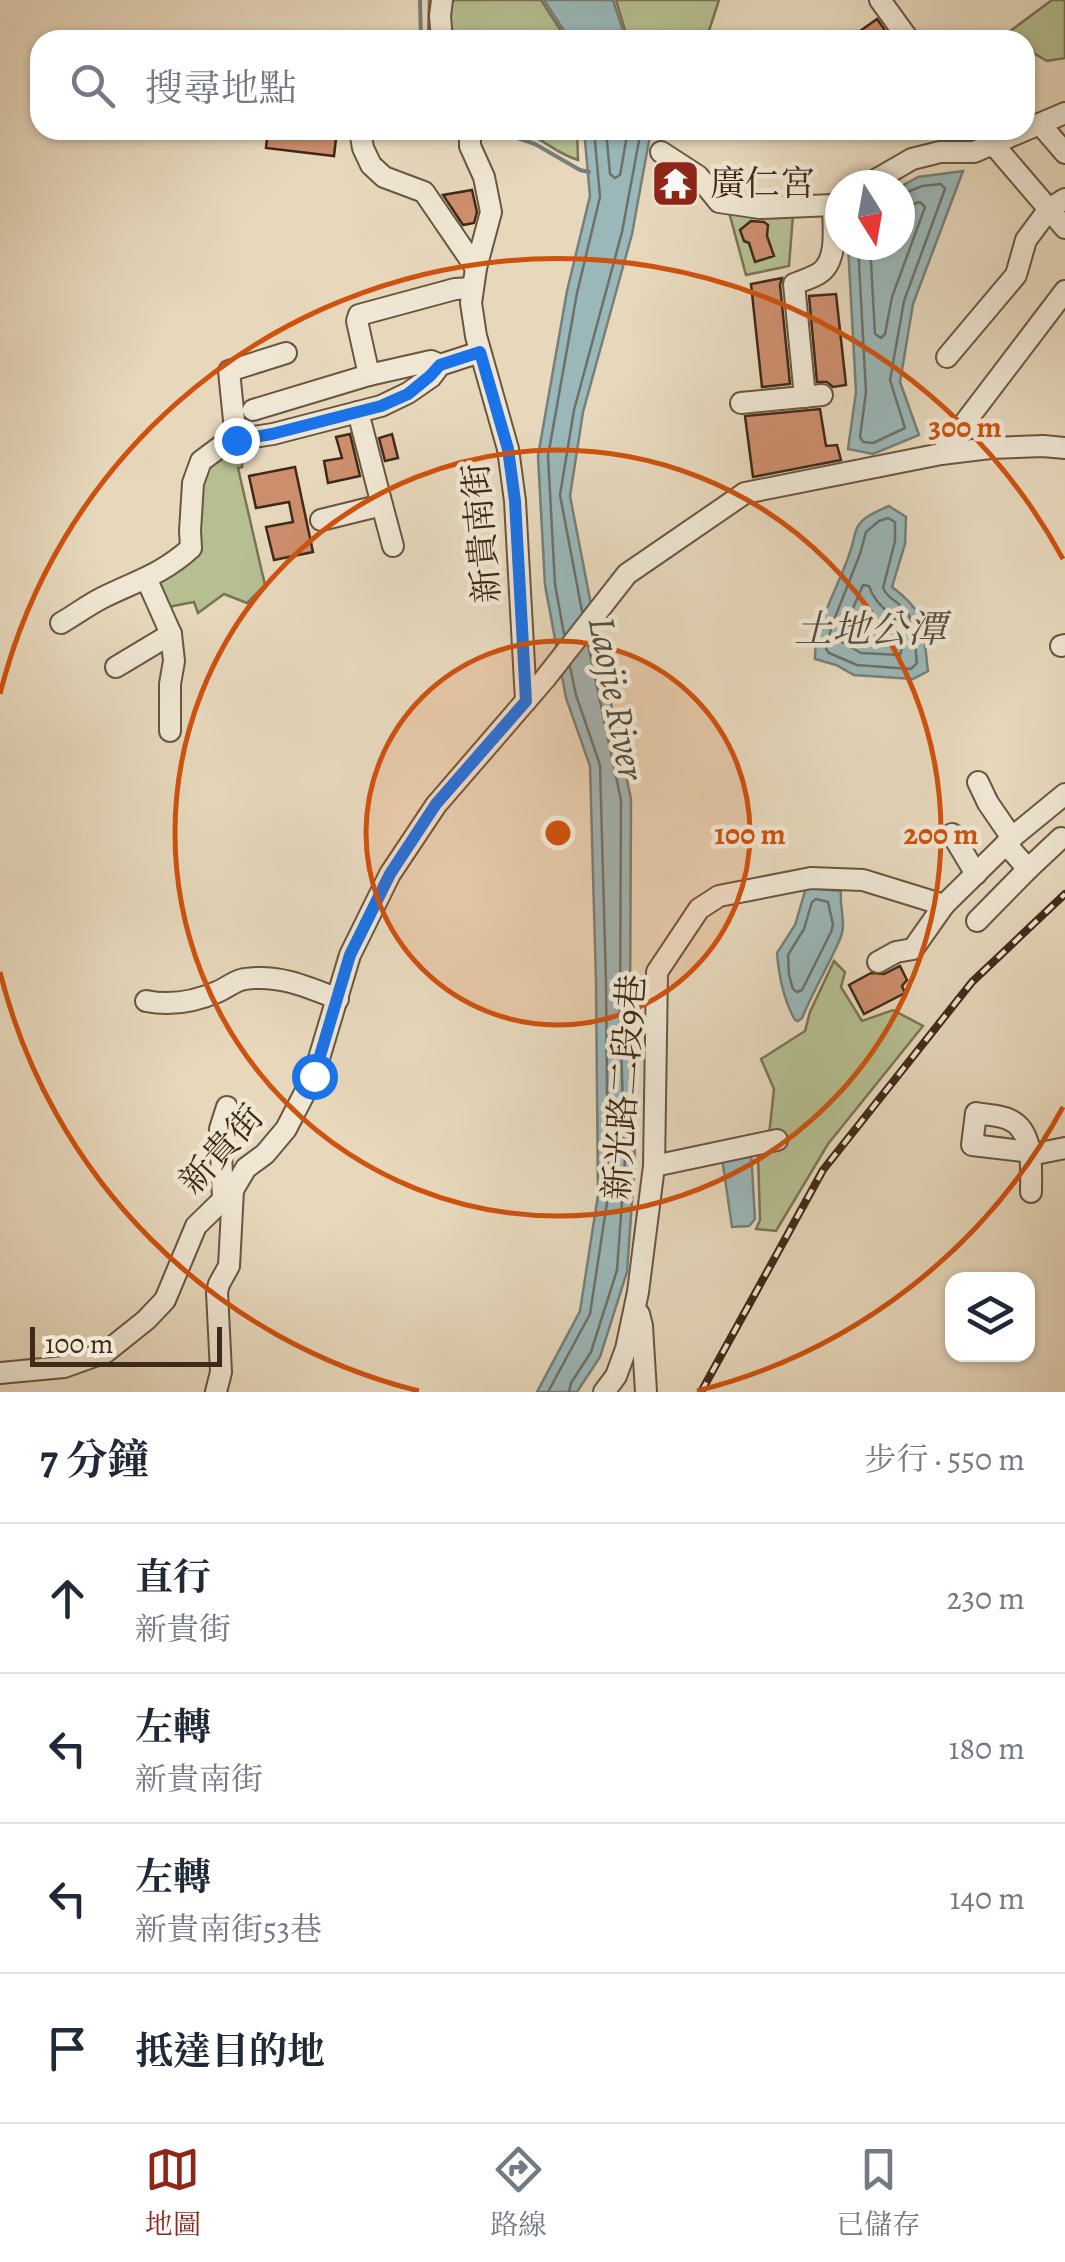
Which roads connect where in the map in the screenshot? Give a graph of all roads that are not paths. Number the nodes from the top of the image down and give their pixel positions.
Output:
1 (442, 0) edge
2 (880, 0) edge
3 (441, 30) edge
4 (902, 30) edge
5 (1065, 113) edge
6 (1040, 124) junction
7 (1035, 125) edge
8 (362, 140) edge
9 (470, 140) edge
10 (984, 140) edge
11 (990, 140) edge
12 (661, 152) dead end
13 (1065, 153) edge
14 (893, 170) edge
15 (825, 204) edge
16 (1057, 204) edge
17 (1065, 228) edge
18 (830, 260) edge
19 (474, 278) junction
20 (1065, 292) edge
21 (480, 352) junction
22 (286, 353) dead end
23 (947, 357) dead end
24 (440, 365) junction
25 (368, 375) junction
26 (742, 403) dead end
27 (253, 410) dead end
28 (358, 412) junction
29 (236, 440) junction
30 (1065, 448) edge
31 (942, 454) junction
32 (382, 504) junction
33 (321, 520) dead end
34 (393, 546) dead end
35 (147, 580) junction
36 (62, 623) dead end
37 (171, 634) junction
38 (116, 667) dead end
39 (526, 701) junction
40 (170, 731) dead end
41 (978, 782) dead end
42 (1065, 794) edge
43 (952, 834) dead end
44 (1062, 838) dead end
45 (1009, 841) junction
46 (1028, 869) junction
47 (976, 874) junction
48 (944, 906) junction
49 (977, 921) dead end
50 (878, 962) dead end
51 (338, 998) junction
52 (146, 1001) dead end
53 (228, 1107) dead end
54 (777, 1140) dead end
55 (1065, 1148) edge
56 (654, 1166) junction
57 (1032, 1192) dead end
58 (228, 1194) junction
59 (636, 1302) junction
60 (0, 1374) edge
61 (216, 1392) edge
62 (604, 1392) edge
63 (646, 1392) edge

1 - 3 street
2 - 4 street
5 - 6 street
6 - 7 street
6 - 13 street
8 - 19 street
9 - 19 street, 新貴南街
10 - 14 street
11 - 16 street
12 - 15 street
16 - 17 street
16 - 23 street
18 - 26 street
19 - 21 street, 新貴南街
19 - 25 street
20 - 31 street
21 - 24 street
21 - 39 street, 新貴南街
22 - 29 street
24 - 25 street
24 - 28 street
25 - 27 street
28 - 29 street
28 - 32 street
29 - 35 street
30 - 31 street, 新貴街
31 - 39 street, 新貴街
32 - 33 street
32 - 34 street
35 - 36 street
35 - 37 street
37 - 38 street
37 - 40 street
39 - 51 street, 新貴街
41 - 45 street
42 - 45 street
43 - 47 street
44 - 46 street
45 - 46 street
45 - 47 street
46 - 49 street
47 - 48 street
48 - 50 street
48 - 56 street, 新光路二段9巷
51 - 52 street
51 - 58 street, 新貴街
53 - 58 street
54 - 56 street
55 - 57 street
56 - 59 street, 新光路二段9巷
58 - 60 street, 新貴街
58 - 61 street
59 - 62 street, 新光路二段9巷
59 - 63 street

